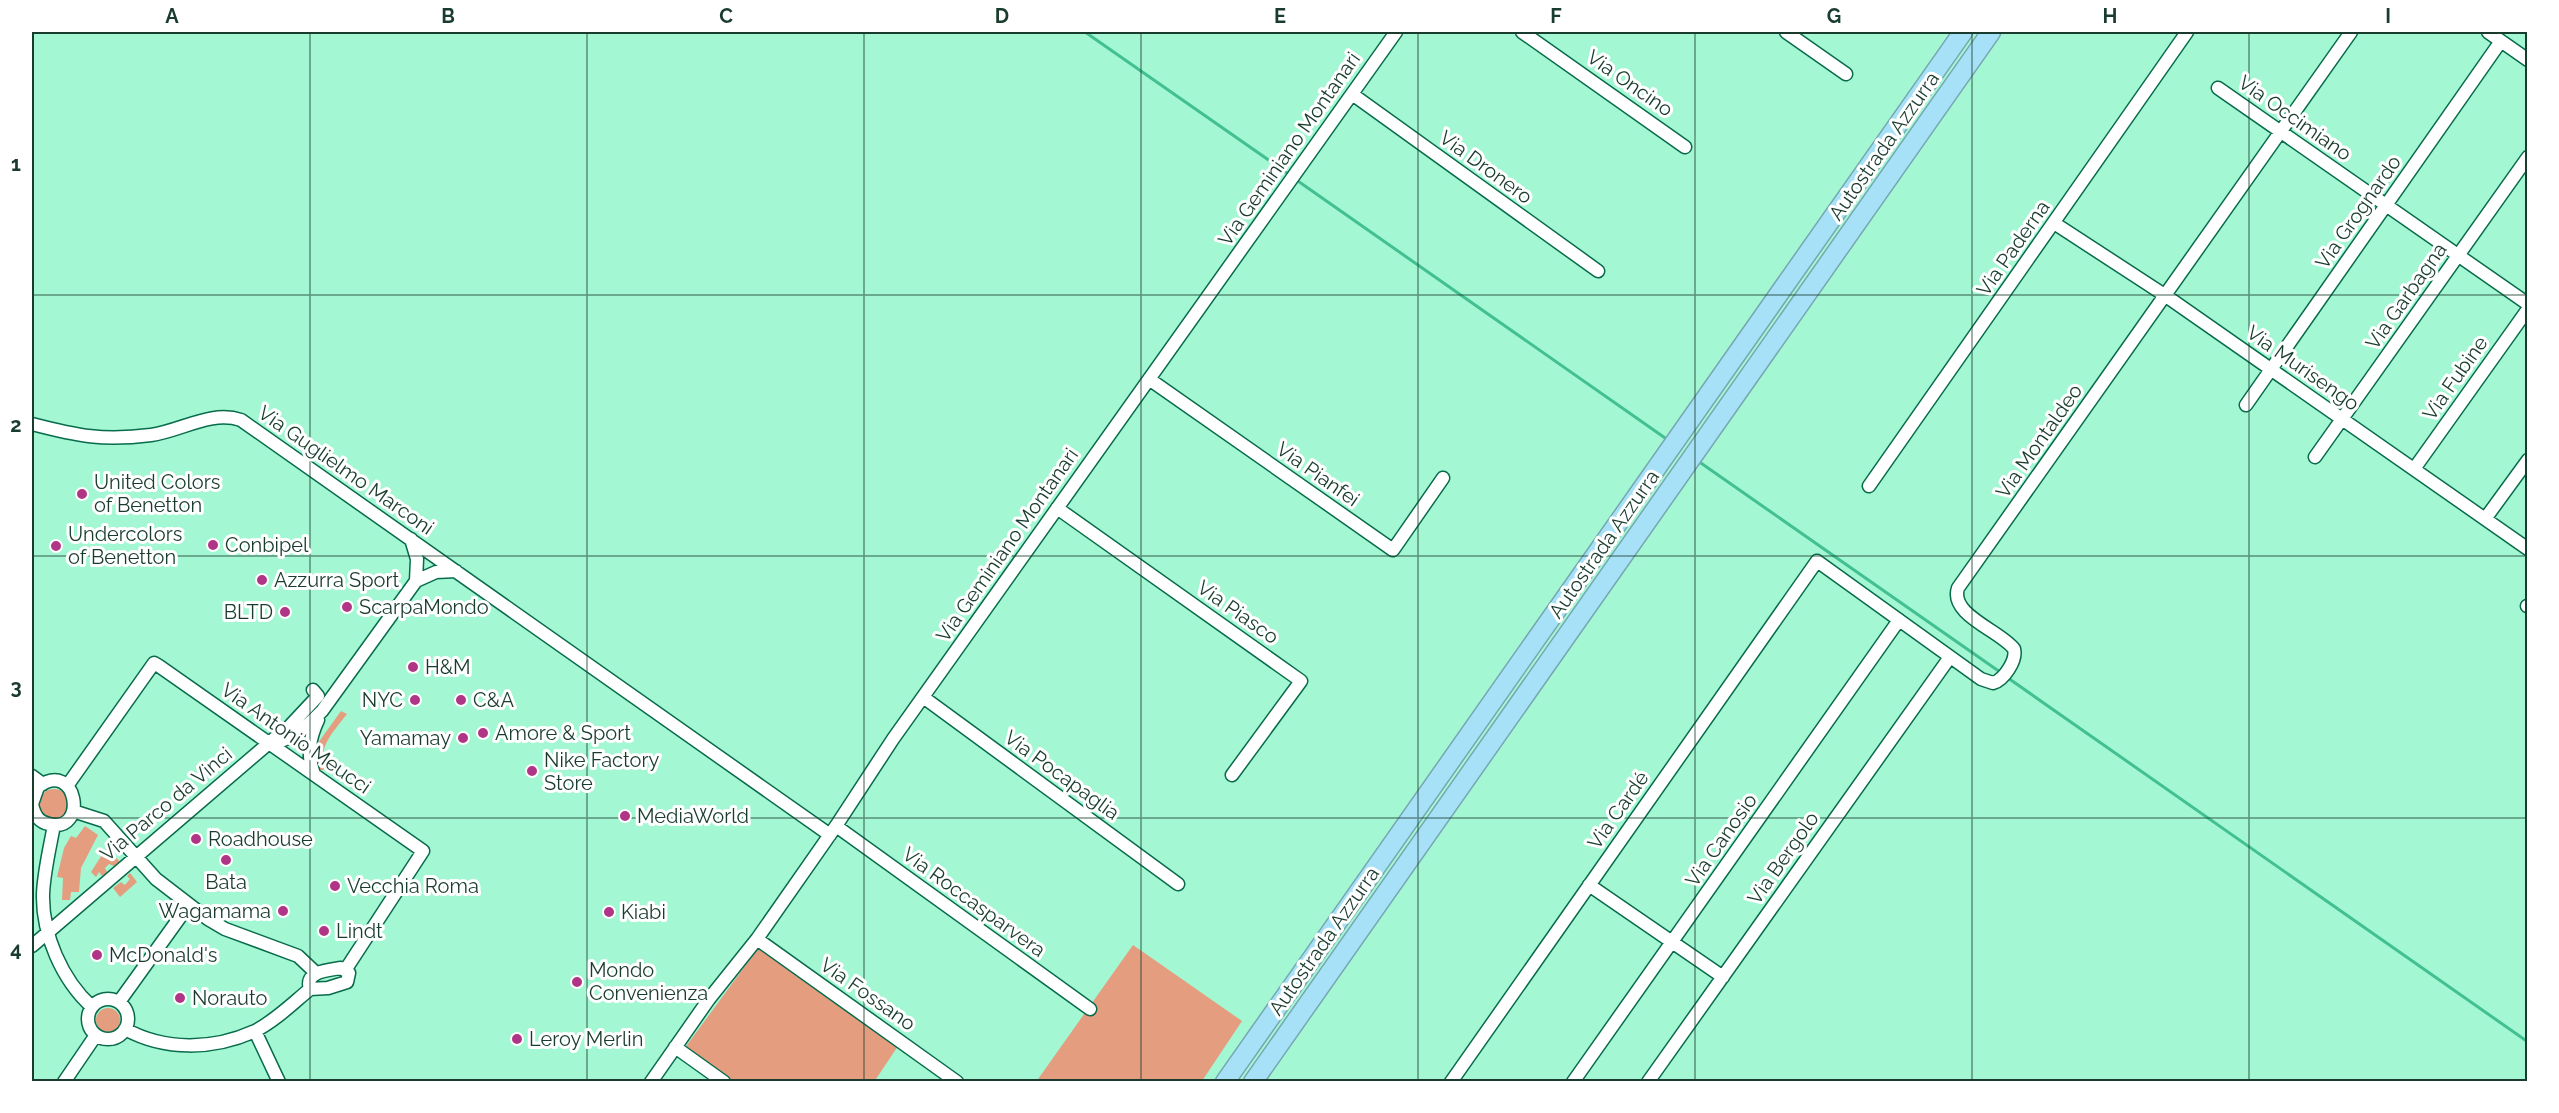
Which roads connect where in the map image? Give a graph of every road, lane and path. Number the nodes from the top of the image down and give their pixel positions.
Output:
1 (1396, 32) edge
2 (1522, 32) edge
3 (1786, 32) edge
4 (1963, 32) edge
5 (1992, 32) edge
6 (2187, 32) edge
7 (2351, 32) edge
8 (2488, 32) edge
9 (2501, 41) junction
10 (2528, 60) edge
11 (1846, 74) dead end
12 (2218, 88) dead end
13 (1352, 94) junction
14 (2280, 130) junction
15 (1685, 147) dead end
16 (2528, 157) edge
17 (2387, 206) junction
18 (2054, 223) junction
19 (2458, 256) junction
20 (1598, 271) dead end
21 (2166, 296) junction
22 (2528, 304) edge
23 (2528, 309) edge
24 (2272, 370) junction
25 (1149, 379) junction
26 (2246, 405) dead end
27 (2342, 419) junction
28 (32, 424) edge
29 (2315, 457) dead end
30 (2528, 460) edge
31 (2414, 469) junction
32 (1443, 478) dead end
33 (1869, 486) dead end
34 (1057, 508) junction
35 (2486, 519) junction
36 (411, 539) junction
37 (2528, 549) edge
38 (1816, 561) joint
39 (457, 572) junction
40 (416, 581) junction
41 (1899, 620) junction
42 (1950, 657) junction
43 (313, 690) dead end
44 (923, 697) junction
45 (322, 711) junction
46 (293, 736) junction
47 (268, 743) junction
48 (309, 746) junction
49 (286, 755) junction
50 (297, 763) junction
51 (314, 774) junction
52 (1232, 775) dead end
53 (32, 776) edge
54 (43, 784) junction
55 (68, 786) junction
56 (32, 797) edge
57 (32, 804) edge
58 (74, 811) junction
59 (54, 825) junction
60 (833, 830) junction
61 (135, 858) junction
62 (1178, 884) dead end
63 (1589, 885) junction
64 (188, 906) junction
65 (48, 932) junction
66 (757, 939) junction
67 (1672, 942) junction
68 (32, 946) edge
69 (346, 969) junction
70 (316, 973) junction
71 (1723, 977) junction
72 (310, 989) junction
73 (119, 1002) junction
74 (92, 1007) junction
75 (1090, 1009) dead end
76 (125, 1029) junction
77 (255, 1031) junction
78 (96, 1035) junction
79 (675, 1047) junction
80 (64, 1082) edge
81 (279, 1082) edge
82 (651, 1082) edge
83 (724, 1082) edge
84 (957, 1082) edge
85 (1225, 1082) edge
86 (1253, 1082) edge
87 (1451, 1082) edge
88 (1573, 1082) edge
89 (1648, 1082) edge

1 - 13 street, Via Geminiano Montanari
2 - 15 street, Via Oncino
3 - 11 street
4 - 85 highway, Autostrada Azzurra
5 - 86 highway, Autostrada Azzurra
6 - 18 street, Via Paderna
7 - 14 street, Via Montaldeo
8 - 9 street
9 - 10 street
9 - 17 street, Via Grognardo
12 - 14 street, Via Occimiano
13 - 20 street, Via Dronero
13 - 25 street, Via Geminiano Montanari
14 - 17 street, Via Occimiano
14 - 21 street, Via Montaldeo
16 - 19 street, Via Garbagna
17 - 19 street, Via Occimiano
17 - 24 street, Via Grognardo
18 - 21 street, Via Murisengo
18 - 33 street, Via Paderna
19 - 22 street, Via Occimiano
19 - 27 street, Via Garbagna
21 - 24 street, Via Murisengo
21 - 42 street, Via Montaldeo
23 - 31 street, Via Fubine
24 - 26 street, Via Grognardo
24 - 27 street, Via Murisengo
25 - 32 street, Via Pianfei
25 - 34 street, Via Geminiano Montanari
27 - 29 street, Via Garbagna
27 - 31 street, Via Murisengo
28 - 36 street, Via Guglielmo Marconi
30 - 35 street
31 - 35 street, Via Murisengo
34 - 44 street, Via Geminiano Montanari
34 - 52 street, Via Piasco
35 - 37 street, Via Murisengo
36 - 39 street, Via Guglielmo Marconi
36 - 40 street
38 - 41 street, Via Montaldeo
38 - 63 street, Via Cardé
39 - 40 street
39 - 60 street, Via Guglielmo Marconi
40 - 45 street
41 - 42 street, Via Montaldeo
41 - 67 street, Via Canosio
42 - 71 street, Via Bergolo
43 - 47 street, Via Parco da Vinci
44 - 60 street, Via Geminiano Montanari
44 - 62 street, Via Pocapaglia
45 - 46 street
45 - 48 street
46 - 47 street
46 - 49 street
47 - 49 street, Via Antonio Meucci
47 - 55 street, Via Antonio Meucci
47 - 61 street, Via Parco da Vinci
48 - 50 street
48 - 51 street
49 - 50 street, Via Antonio Meucci
50 - 51 street, Via Antonio Meucci
51 - 69 street, Via Antonio Meucci
53 - 54 street
54 - 55 street
54 - 56 street
55 - 58 street
56 - 57 street
57 - 59 street
58 - 59 street
58 - 61 street
59 - 65 street
60 - 66 street, Via Geminiano Montanari
60 - 75 street, Via Roccasparvera
61 - 64 street
61 - 65 street, Via Parco da Vinci
63 - 67 street
63 - 87 street, Via Cardé
64 - 70 street
64 - 73 street
65 - 68 street, Via Parco da Vinci
65 - 74 street
66 - 79 street, Via Geminiano Montanari
66 - 84 street, Via Fossano
67 - 71 street
67 - 88 street, Via Canosio
69 - 70 street
69 - 72 street
70 - 72 street
71 - 89 street, Via Bergolo
72 - 77 street
73 - 74 street
73 - 76 street
74 - 78 street
76 - 77 street
76 - 78 street
77 - 81 street
78 - 80 street
79 - 82 street, Via Geminiano Montanari
79 - 83 street

